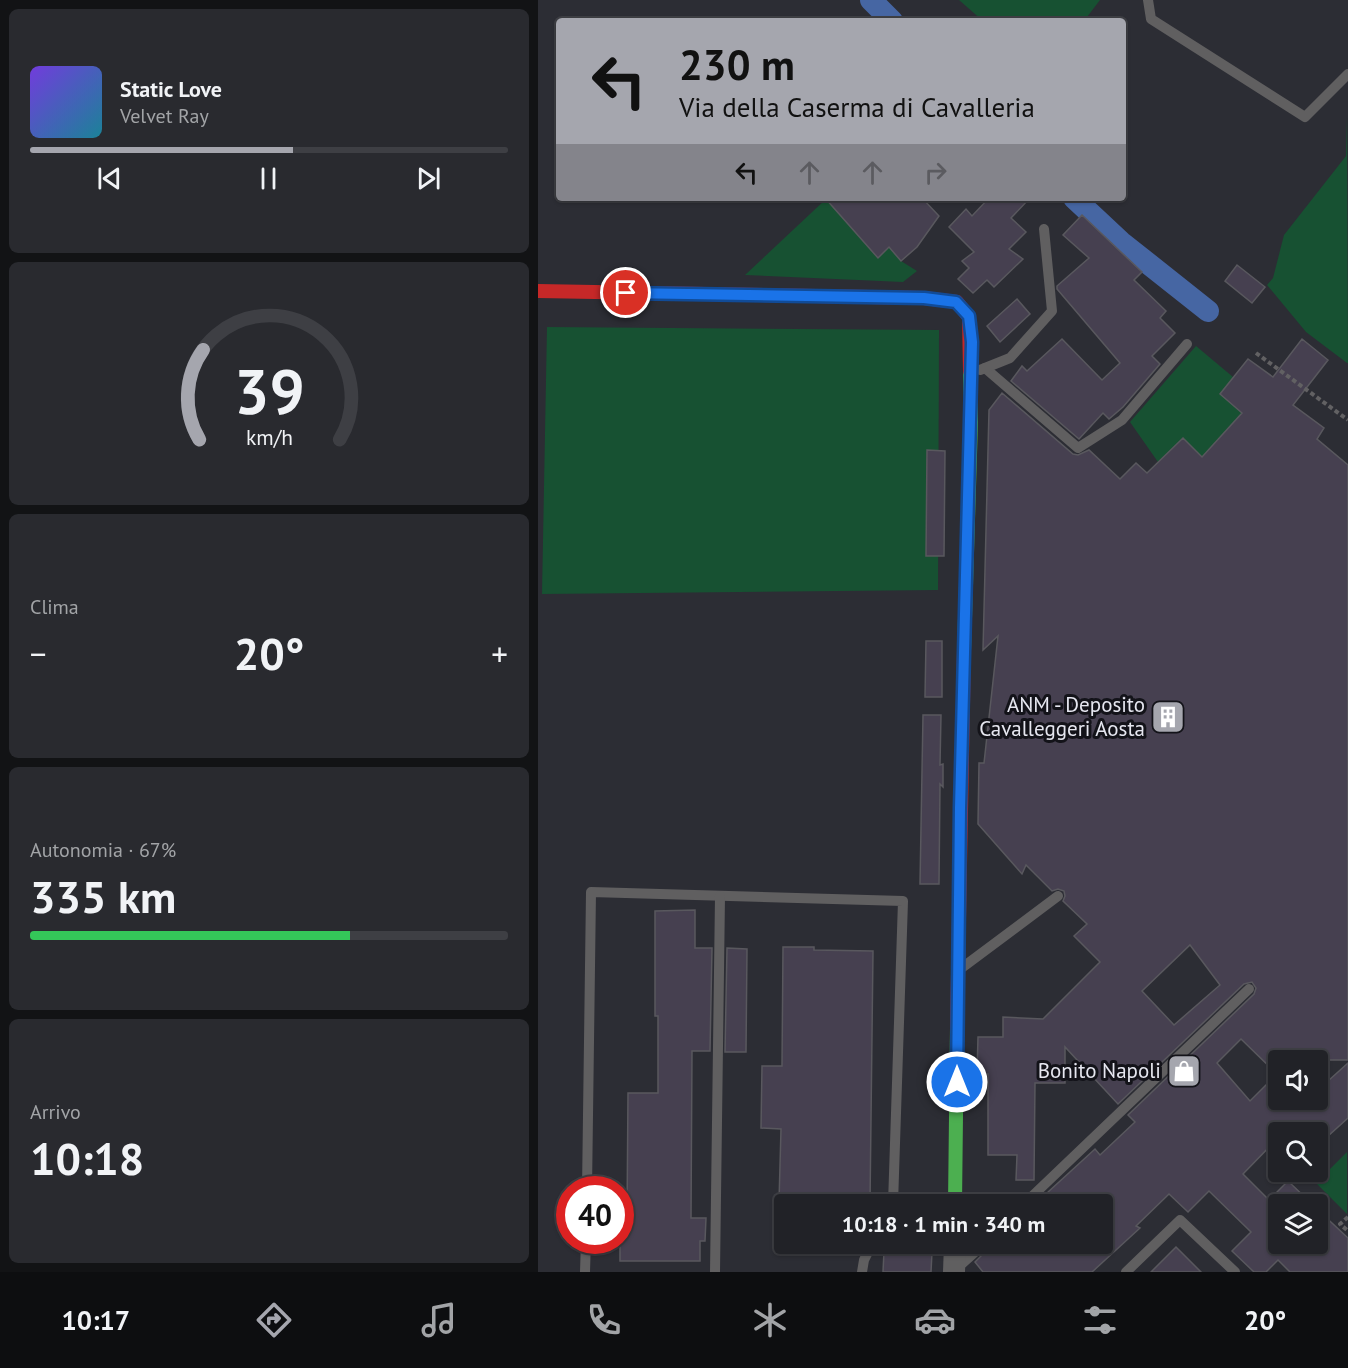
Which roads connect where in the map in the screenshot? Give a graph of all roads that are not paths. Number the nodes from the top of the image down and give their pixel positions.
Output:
1 (1148, 0) edge
2 (1348, 74) edge
3 (1044, 229) dead end
4 (538, 291) edge
5 (1187, 344) dead end
6 (985, 368) junction
7 (972, 373) junction
8 (720, 896) junction
9 (1058, 896) dead end
10 (958, 971) junction
11 (1249, 989) dead end
12 (586, 1176) edge
13 (893, 1194) edge
14 (955, 1194) edge
15 (1034, 1194) edge
16 (586, 1254) edge
17 (867, 1254) edge
18 (955, 1254) edge
19 (973, 1254) edge
20 (585, 1272) edge
21 (715, 1272) edge
22 (862, 1272) edge
23 (954, 1272) edge
24 (1126, 1272) edge
25 (1235, 1272) edge

1 - 2 lane
3 - 6 lane
4 - 7 street
5 - 6 lane
6 - 7 lane
7 - 10 street
8 - 12 lane
8 - 13 lane
8 - 21 lane
9 - 10 lane
10 - 14 street
11 - 15 lane
16 - 20 lane
17 - 22 lane
18 - 23 street
19 - 23 lane
24 - 25 lane

